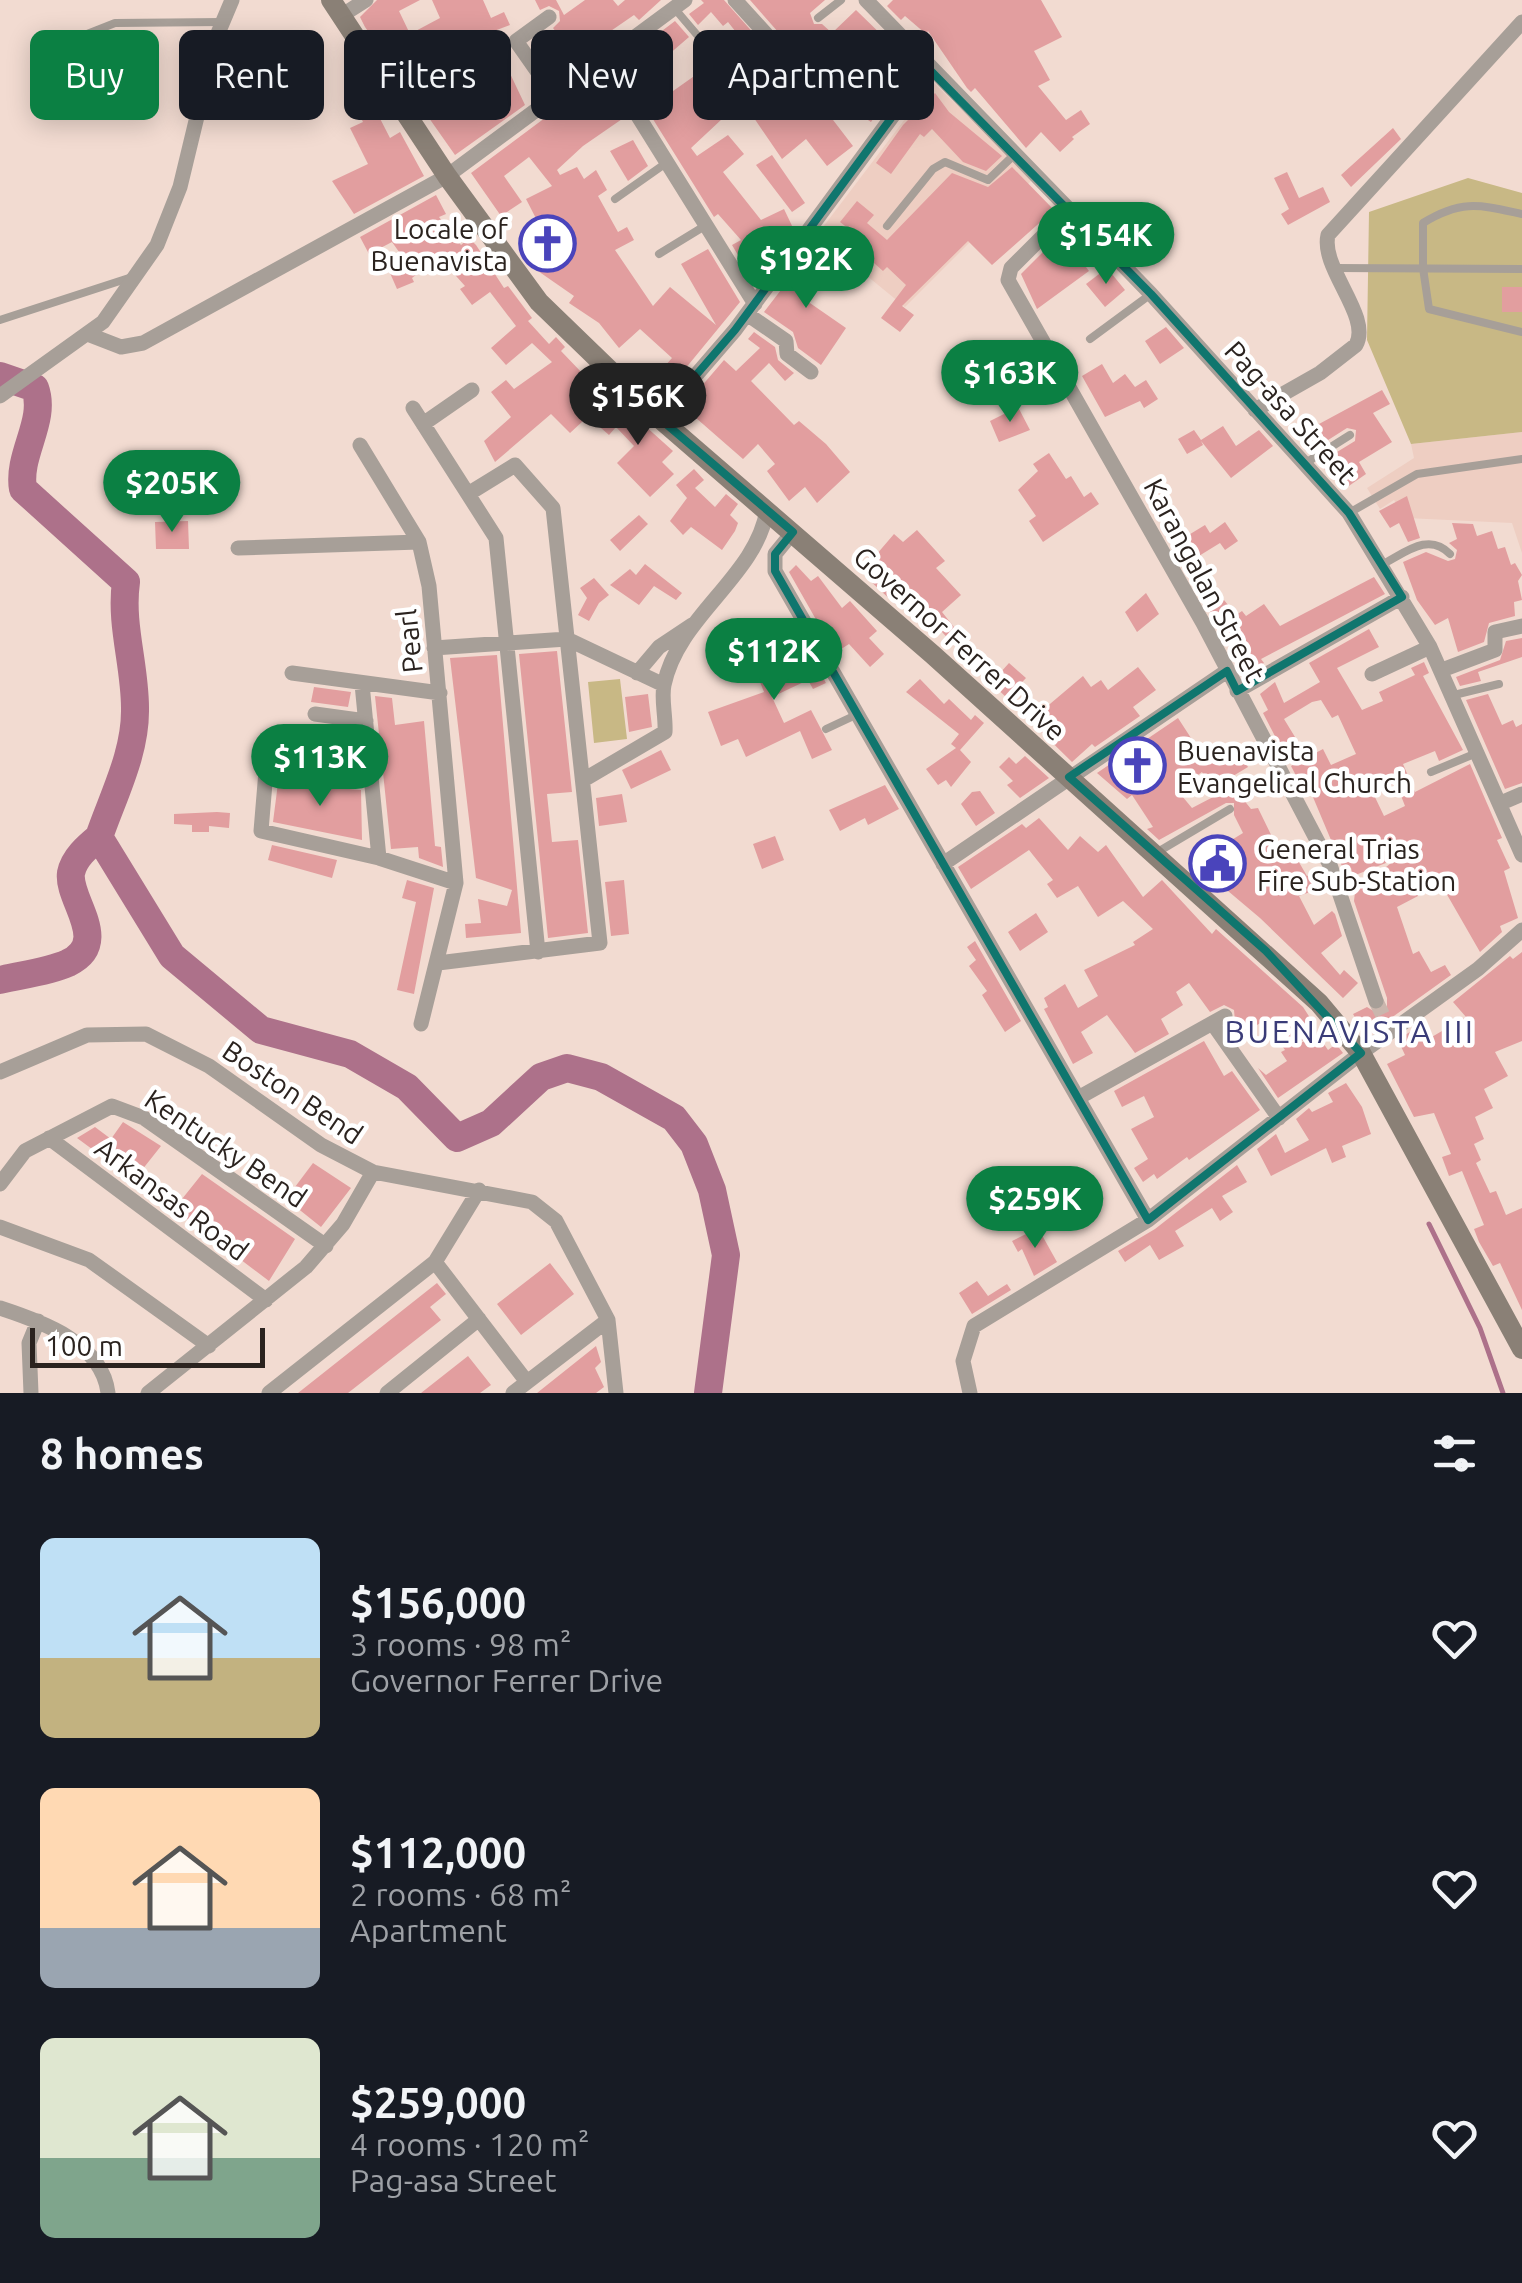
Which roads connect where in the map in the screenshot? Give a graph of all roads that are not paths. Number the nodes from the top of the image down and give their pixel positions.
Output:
1 (232, 0) edge
2 (366, 0) edge
3 (736, 0) edge
4 (840, 0) edge
5 (866, 0) edge
6 (680, 4) edge
7 (336, 8) edge
8 (549, 17) dead end
9 (818, 18) dead end
10 (222, 22) junction
11 (1522, 22) edge
12 (97, 30) edge
13 (531, 30) edge
14 (531, 30) edge
15 (647, 30) edge
16 (698, 30) edge
17 (763, 30) edge
18 (893, 30) edge
19 (531, 62) edge
20 (934, 74) edge
21 (531, 116) edge
22 (642, 120) edge
23 (890, 120) edge
24 (1015, 154) junction
25 (669, 161) junction
26 (447, 176) junction
27 (615, 199) dead end
28 (1069, 210) junction
29 (1522, 214) edge
30 (708, 224) junction
31 (887, 226) dead end
32 (659, 254) dead end
33 (1335, 268) junction
34 (1422, 268) junction
35 (1522, 269) edge
36 (140, 274) junction
37 (1151, 294) junction
38 (751, 309) junction
39 (0, 320) edge
40 (1522, 332) edge
41 (90, 335) junction
42 (1090, 339) dead end
43 (811, 372) dead end
44 (472, 390) dead end
45 (0, 396) edge
46 (413, 408) dead end
47 (1255, 410) junction
48 (659, 418) junction
49 (423, 424) junction
50 (1350, 435) dead end
51 (360, 446) dead end
52 (1522, 458) edge
53 (1304, 464) junction
54 (468, 494) junction
55 (768, 510) junction
56 (1349, 513) junction
57 (793, 532) junction
58 (419, 542) junction
59 (238, 548) dead end
60 (1450, 554) dead end
61 (1383, 564) junction
62 (1402, 597) junction
63 (695, 623) junction
64 (1522, 626) edge
65 (568, 639) junction
66 (507, 641) junction
67 (434, 648) junction
68 (1430, 648) junction
69 (1442, 670) junction
70 (1227, 671) junction
71 (292, 673) dead end
72 (636, 673) junction
73 (1372, 674) dead end
74 (362, 684) junction
75 (1499, 684) dead end
76 (664, 685) junction
77 (1237, 691) junction
78 (440, 693) junction
79 (1454, 695) junction
80 (315, 714) dead end
81 (858, 714) junction
82 (366, 721) junction
83 (826, 729) dead end
84 (1479, 752) junction
85 (1431, 772) dead end
86 (371, 776) junction
87 (1069, 776) junction
88 (585, 779) junction
89 (1522, 794) edge
90 (1501, 804) junction
91 (1230, 809) dead end
92 (1156, 854) junction
93 (1522, 855) edge
94 (379, 858) junction
95 (943, 864) junction
96 (456, 883) junction
97 (1522, 930) edge
98 (538, 952) junction
99 (438, 963) junction
100 (1376, 1001) tunnel mouth
101 (421, 1024) dead end
102 (1361, 1053) junction
103 (0, 1072) edge
104 (1078, 1098) junction
105 (1278, 1118) junction
106 (49, 1138) junction
107 (373, 1172) junction
108 (0, 1184) edge
109 (479, 1190) junction
110 (1148, 1220) junction
111 (0, 1228) edge
112 (326, 1246) junction
113 (435, 1262) junction
114 (266, 1300) junction
115 (0, 1308) edge
116 (479, 1318) junction
117 (608, 1320) junction
118 (38, 1322) junction
119 (209, 1346) junction
120 (1522, 1347) edge
121 (528, 1382) junction
122 (31, 1393) edge
123 (108, 1393) edge
124 (148, 1393) edge
125 (268, 1393) edge
126 (387, 1393) edge
127 (513, 1393) edge
128 (616, 1393) edge
129 (970, 1393) edge

1 - 10 street
2 - 7 street
3 - 17 street
4 - 9 lane
5 - 18 street, Pag-asa Street
6 - 15 street
6 - 16 lane
7 - 26 main road, Governor Ferrer Drive
8 - 14 street
10 - 12 lane
10 - 36 street
11 - 33 street
13 - 19 street
20 - 24 street, Pag-asa Street
21 - 26 street
22 - 25 street
23 - 38 street
24 - 28 street, Pag-asa Street
24 - 31 lane
25 - 27 lane
25 - 30 street
26 - 41 street
26 - 48 main road, Governor Ferrer Drive
28 - 37 street, Pag-asa Street
28 - 70 street, Karangalan Street
29 - 34 lane
30 - 32 lane
30 - 38 street
33 - 34 lane
33 - 47 street
34 - 35 lane
34 - 40 lane
36 - 39 lane
36 - 41 street
37 - 42 lane
37 - 47 street, Pag-asa Street
38 - 43 street
38 - 48 street
41 - 45 street
44 - 49 street
46 - 49 street
47 - 53 street, Pag-asa Street
48 - 55 main road, Governor Ferrer Drive
49 - 54 street
50 - 53 lane
51 - 58 street, Pearl
52 - 56 lane
53 - 56 street, Pag-asa Street
54 - 65 street
54 - 66 street
55 - 57 main road, Governor Ferrer Drive
55 - 63 street
56 - 61 street, Pag-asa Street
57 - 81 street
57 - 87 main road, Governor Ferrer Drive
58 - 59 street
58 - 67 street, Pearl
60 - 61 lane
61 - 62 street, Pag-asa Street
62 - 68 street, Pag-asa Street
62 - 77 street
63 - 72 street
63 - 76 street
64 - 69 street
65 - 66 street
65 - 72 street
65 - 88 street
66 - 67 street
66 - 98 street
67 - 78 street, Pearl
68 - 69 street, Pag-asa Street
68 - 73 street
69 - 79 street, Pag-asa Street
70 - 77 street, Karangalan Street
70 - 87 street
71 - 74 street
72 - 76 street
74 - 78 street
74 - 82 street
75 - 79 lane
76 - 88 street
77 - 100 street, Karangalan Street
78 - 96 street, Pearl
79 - 84 street, Pag-asa Street
80 - 82 street
81 - 83 lane
81 - 95 street
82 - 86 street
84 - 85 lane
84 - 90 street, Pag-asa Street
86 - 94 street
86 - 94 street
87 - 92 main road, Governor Ferrer Drive
87 - 95 street
88 - 98 street
89 - 90 street
90 - 93 street, Pag-asa Street
91 - 92 lane
92 - 102 main road, Governor Ferrer Drive
94 - 96 street
95 - 104 street
96 - 99 street, Pearl
97 - 102 street
98 - 99 street
99 - 101 street, Pearl
102 - 105 street
102 - 120 main road, Governor Ferrer Drive
103 - 107 street, Boston Bend
104 - 105 street
104 - 110 street
105 - 110 street
106 - 108 street, Kentucky Bend
106 - 112 street, Kentucky Bend
106 - 114 street, Arkansas Road
107 - 109 street, Boston Bend
107 - 112 street
109 - 113 street
109 - 117 street, Boston Bend
110 - 129 street
111 - 119 street
112 - 114 street
113 - 116 street
113 - 125 street
114 - 119 street
115 - 118 street
116 - 121 street
116 - 126 street
117 - 121 street
117 - 128 street, Boston Bend
118 - 122 street
118 - 123 street
119 - 124 street
121 - 127 street

